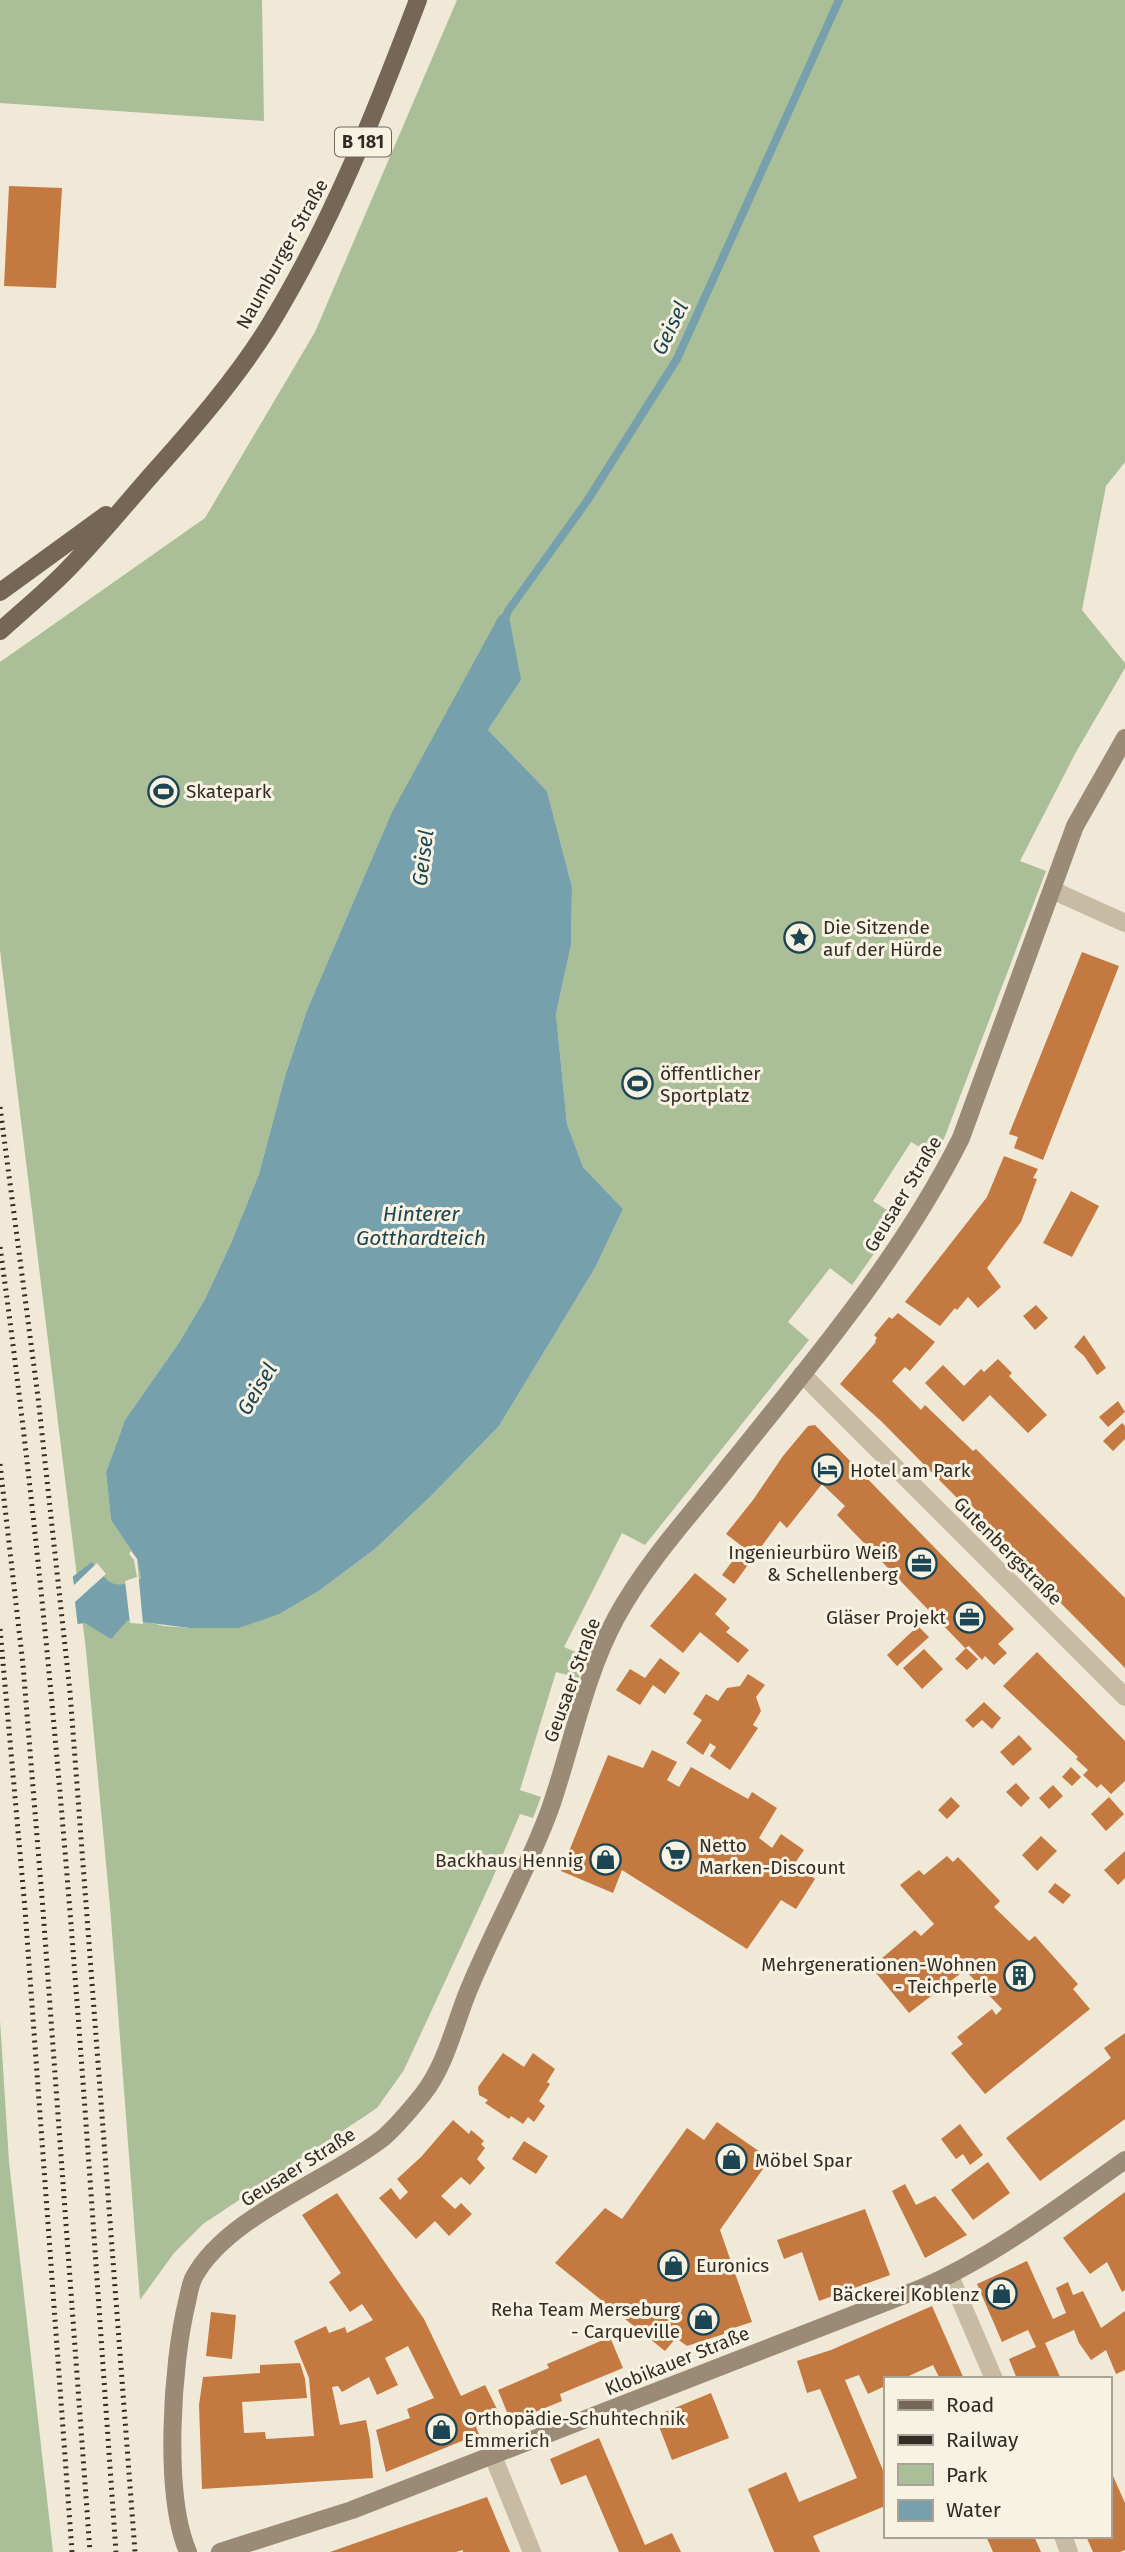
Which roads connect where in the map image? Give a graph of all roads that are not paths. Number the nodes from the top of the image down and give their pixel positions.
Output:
1 (418, 0) edge
2 (132, 497) junction
3 (0, 592) edge
4 (0, 631) edge
5 (1125, 738) edge
6 (1052, 890) junction
7 (1125, 923) edge
8 (802, 1374) junction
9 (1125, 1697) edge
10 (1125, 2160) edge
11 (950, 2276) junction
12 (993, 2377) edge
13 (493, 2456) junction
14 (188, 2552) edge
15 (220, 2552) edge
16 (532, 2552) edge

1 - 2 main road, Naumburger Straße / B 181
2 - 3 main road, Naumburger Straße / B 181
2 - 4 main road, Naumburger Straße / B 181
5 - 6 street, Geusaer Straße
6 - 7 street
6 - 8 street, Geusaer Straße
8 - 9 street, Gutenbergstraße
8 - 14 street, Geusaer Straße
10 - 11 street, Klobikauer Straße
11 - 12 street
11 - 13 street, Klobikauer Straße
13 - 15 street, Klobikauer Straße
13 - 16 street

